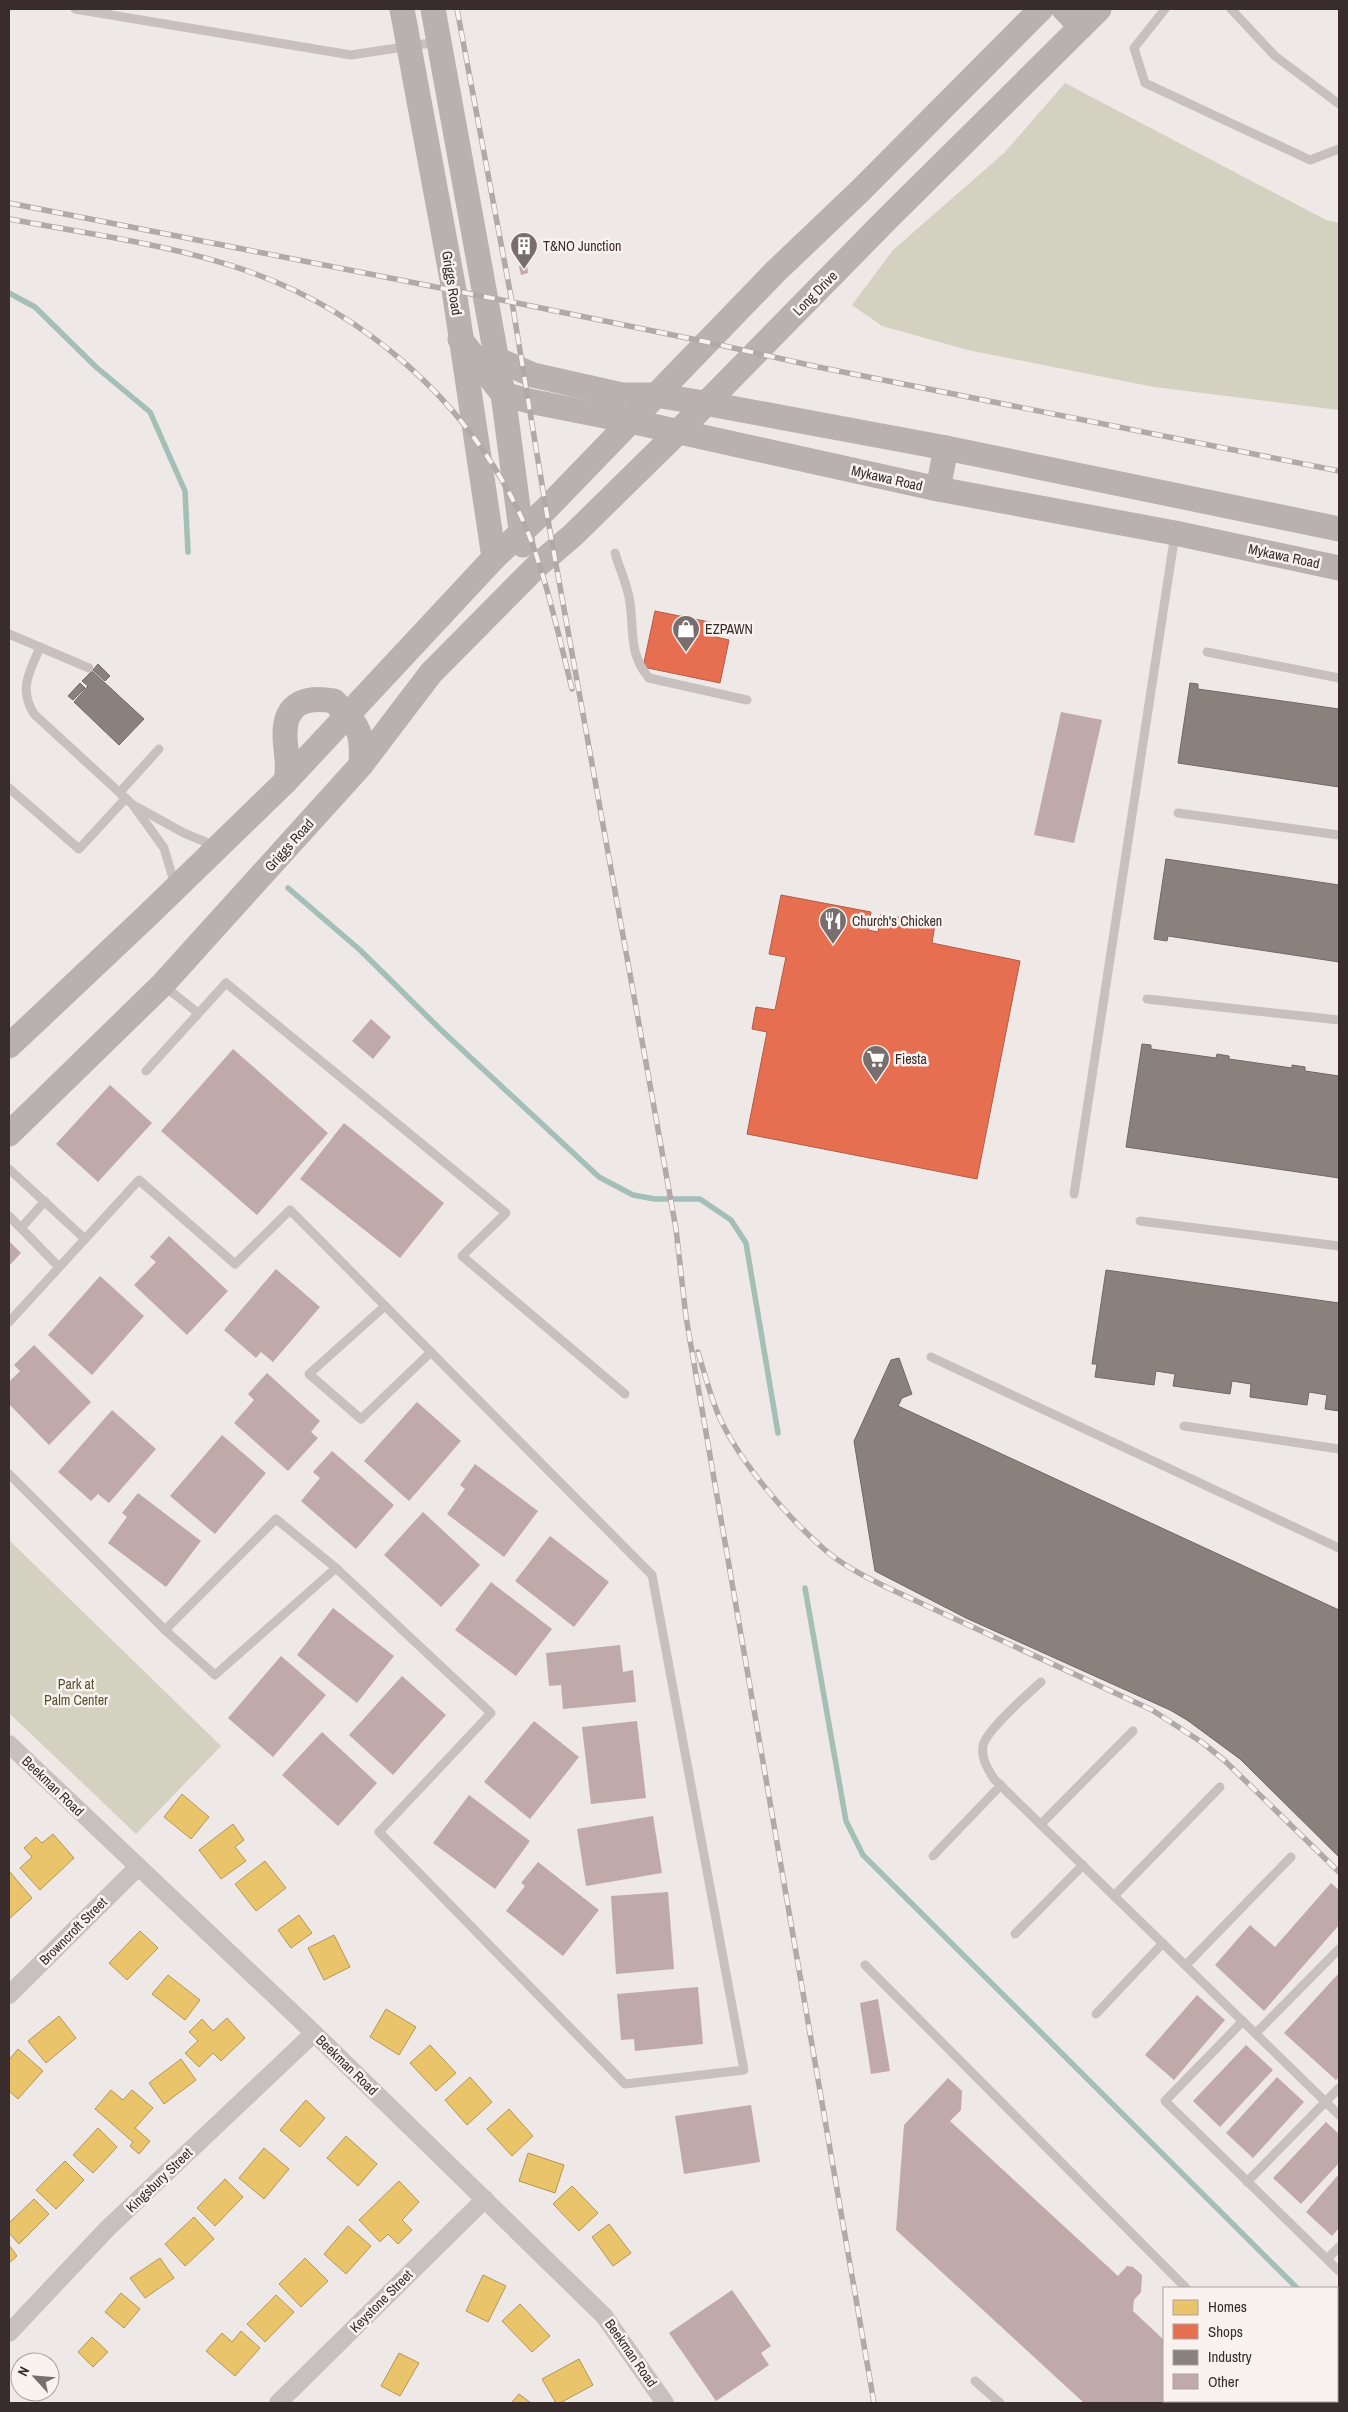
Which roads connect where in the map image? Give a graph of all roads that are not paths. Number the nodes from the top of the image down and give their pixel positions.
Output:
1 (75, 9) edge
2 (402, 9) edge
3 (433, 9) edge
4 (1041, 9) edge
5 (1064, 9) edge
6 (1099, 9) edge
7 (1166, 9) edge
8 (1231, 9) edge
9 (1081, 27) junction
10 (439, 42) junction
11 (408, 47) junction
12 (1339, 104) edge
13 (1339, 149) edge
14 (860, 191) junction
15 (887, 219) junction
16 (460, 339) junction
17 (496, 359) junction
18 (504, 394) junction
19 (654, 395) junction
20 (704, 403) junction
21 (630, 421) junction
22 (677, 432) junction
23 (946, 448) junction
24 (1052, 469) junction
25 (938, 489) junction
26 (1043, 509) junction
27 (1339, 529) edge
28 (521, 533) junction
29 (1175, 533) junction
30 (615, 553) dead end
31 (494, 558) junction
32 (1339, 568) edge
33 (528, 574) junction
34 (9, 634) edge
35 (40, 647) junction
36 (1207, 652) dead end
37 (89, 668) dead end
38 (1339, 678) edge
39 (747, 700) dead end
40 (347, 715) junction
41 (159, 749) dead end
42 (361, 765) junction
43 (286, 781) junction
44 (9, 788) edge
45 (126, 798) junction
46 (1178, 813) dead end
47 (1339, 835) edge
48 (217, 848) junction
49 (176, 888) junction
50 (163, 984) junction
51 (1147, 999) dead end
52 (198, 1013) junction
53 (1339, 1020) edge
54 (9, 1046) edge
55 (146, 1071) dead end
56 (9, 1134) edge
57 (9, 1169) edge
58 (1074, 1194) dead end
59 (45, 1201) junction
60 (9, 1216) edge
61 (1140, 1221) dead end
62 (20, 1228) junction
63 (85, 1239) junction
64 (1339, 1246) edge
65 (59, 1267) junction
66 (385, 1306) junction
67 (9, 1322) edge
68 (430, 1352) junction
69 (931, 1357) dead end
70 (625, 1394) dead end
71 (1184, 1426) dead end
72 (1339, 1449) edge
73 (9, 1474) edge
74 (1339, 1548) edge
75 (336, 1568) junction
76 (166, 1630) junction
77 (1041, 1682) dead end
78 (1133, 1731) dead end
79 (9, 1744) edge
80 (1001, 1785) junction
81 (1220, 1787) dead end
82 (1041, 1824) junction
83 (933, 1856) dead end
84 (1291, 1857) dead end
85 (1083, 1865) junction
86 (138, 1867) junction
87 (1114, 1896) junction
88 (1015, 1934) dead end
89 (1163, 1944) junction
90 (1339, 1949) edge
91 (865, 1965) dead end
92 (1186, 1966) junction
93 (9, 1995) edge
94 (1096, 2014) dead end
95 (1243, 2021) junction
96 (314, 2033) junction
97 (1256, 2033) junction
98 (1339, 2088) edge
99 (1326, 2102) junction
100 (1339, 2114) edge
101 (1248, 2182) junction
102 (485, 2199) junction
103 (1339, 2247) edge
104 (1327, 2259) junction
105 (1339, 2271) edge
106 (1185, 2287) edge
107 (9, 2333) edge
108 (975, 2381) dead end
109 (662, 2402) edge
110 (278, 2403) edge
111 (1000, 2403) edge

1 - 11 lane
2 - 11 main road, Griggs Road
3 - 10 main road
4 - 14 main road
5 - 9 main road
6 - 9 main road, Long Drive
7 - 13 lane
8 - 12 lane
9 - 15 main road, Long Drive
10 - 11 lane
10 - 17 main road
11 - 16 main road, Griggs Road
14 - 15 main road
14 - 19 main road
15 - 20 main road, Long Drive
16 - 18 main road
16 - 31 main road, Griggs Road
17 - 18 main road
17 - 19 main road
18 - 21 main road, Mykawa Road
18 - 28 main road
19 - 20 main road
19 - 21 main road
20 - 22 main road, Long Drive
20 - 23 main road
21 - 22 main road, Mykawa Road
21 - 28 main road
22 - 25 main road, Mykawa Road
22 - 33 main road, Long Drive
23 - 24 main road
23 - 25 main road
24 - 26 main road
24 - 27 main road
25 - 26 main road, Mykawa Road
26 - 29 main road, Mykawa Road
28 - 31 main road
28 - 33 main road
29 - 32 main road, Mykawa Road
29 - 58 lane
30 - 39 lane
31 - 40 main road
33 - 42 main road, Griggs Road
34 - 35 lane
35 - 37 lane
35 - 45 lane
36 - 38 lane
40 - 42 main road
40 - 43 main road
40 - 43 main road
41 - 45 lane
42 - 50 main road, Griggs Road
43 - 48 main road
44 - 45 lane
45 - 48 lane
45 - 49 lane
46 - 47 lane
48 - 49 main road
49 - 54 main road
50 - 52 lane
50 - 56 main road, Griggs Road
51 - 53 lane
52 - 55 lane
52 - 70 lane
57 - 59 lane
59 - 62 lane
59 - 63 lane
60 - 62 lane
61 - 64 lane
62 - 65 lane
63 - 65 lane
63 - 66 lane
65 - 67 lane
66 - 68 lane
66 - 68 lane
68 - 75 lane
69 - 74 lane
71 - 72 lane
73 - 76 lane
75 - 76 lane
75 - 76 lane
77 - 80 lane
78 - 82 lane
79 - 86 street, Beekman Road
80 - 82 lane
80 - 83 lane
81 - 87 lane
82 - 85 lane
84 - 92 lane
85 - 87 lane
85 - 88 lane
86 - 93 street, Browncroft Street
86 - 96 street, Beekman Road
87 - 89 lane
89 - 92 lane
89 - 94 lane
90 - 97 lane
91 - 106 lane
92 - 95 lane
95 - 97 lane
95 - 101 lane
96 - 102 street, Beekman Road
96 - 107 street, Kingsbury Street
97 - 99 lane
98 - 99 lane
99 - 100 lane
99 - 101 lane
101 - 104 lane
102 - 109 street, Beekman Road
102 - 110 street, Keystone Street
103 - 104 lane
104 - 105 lane
108 - 111 lane

